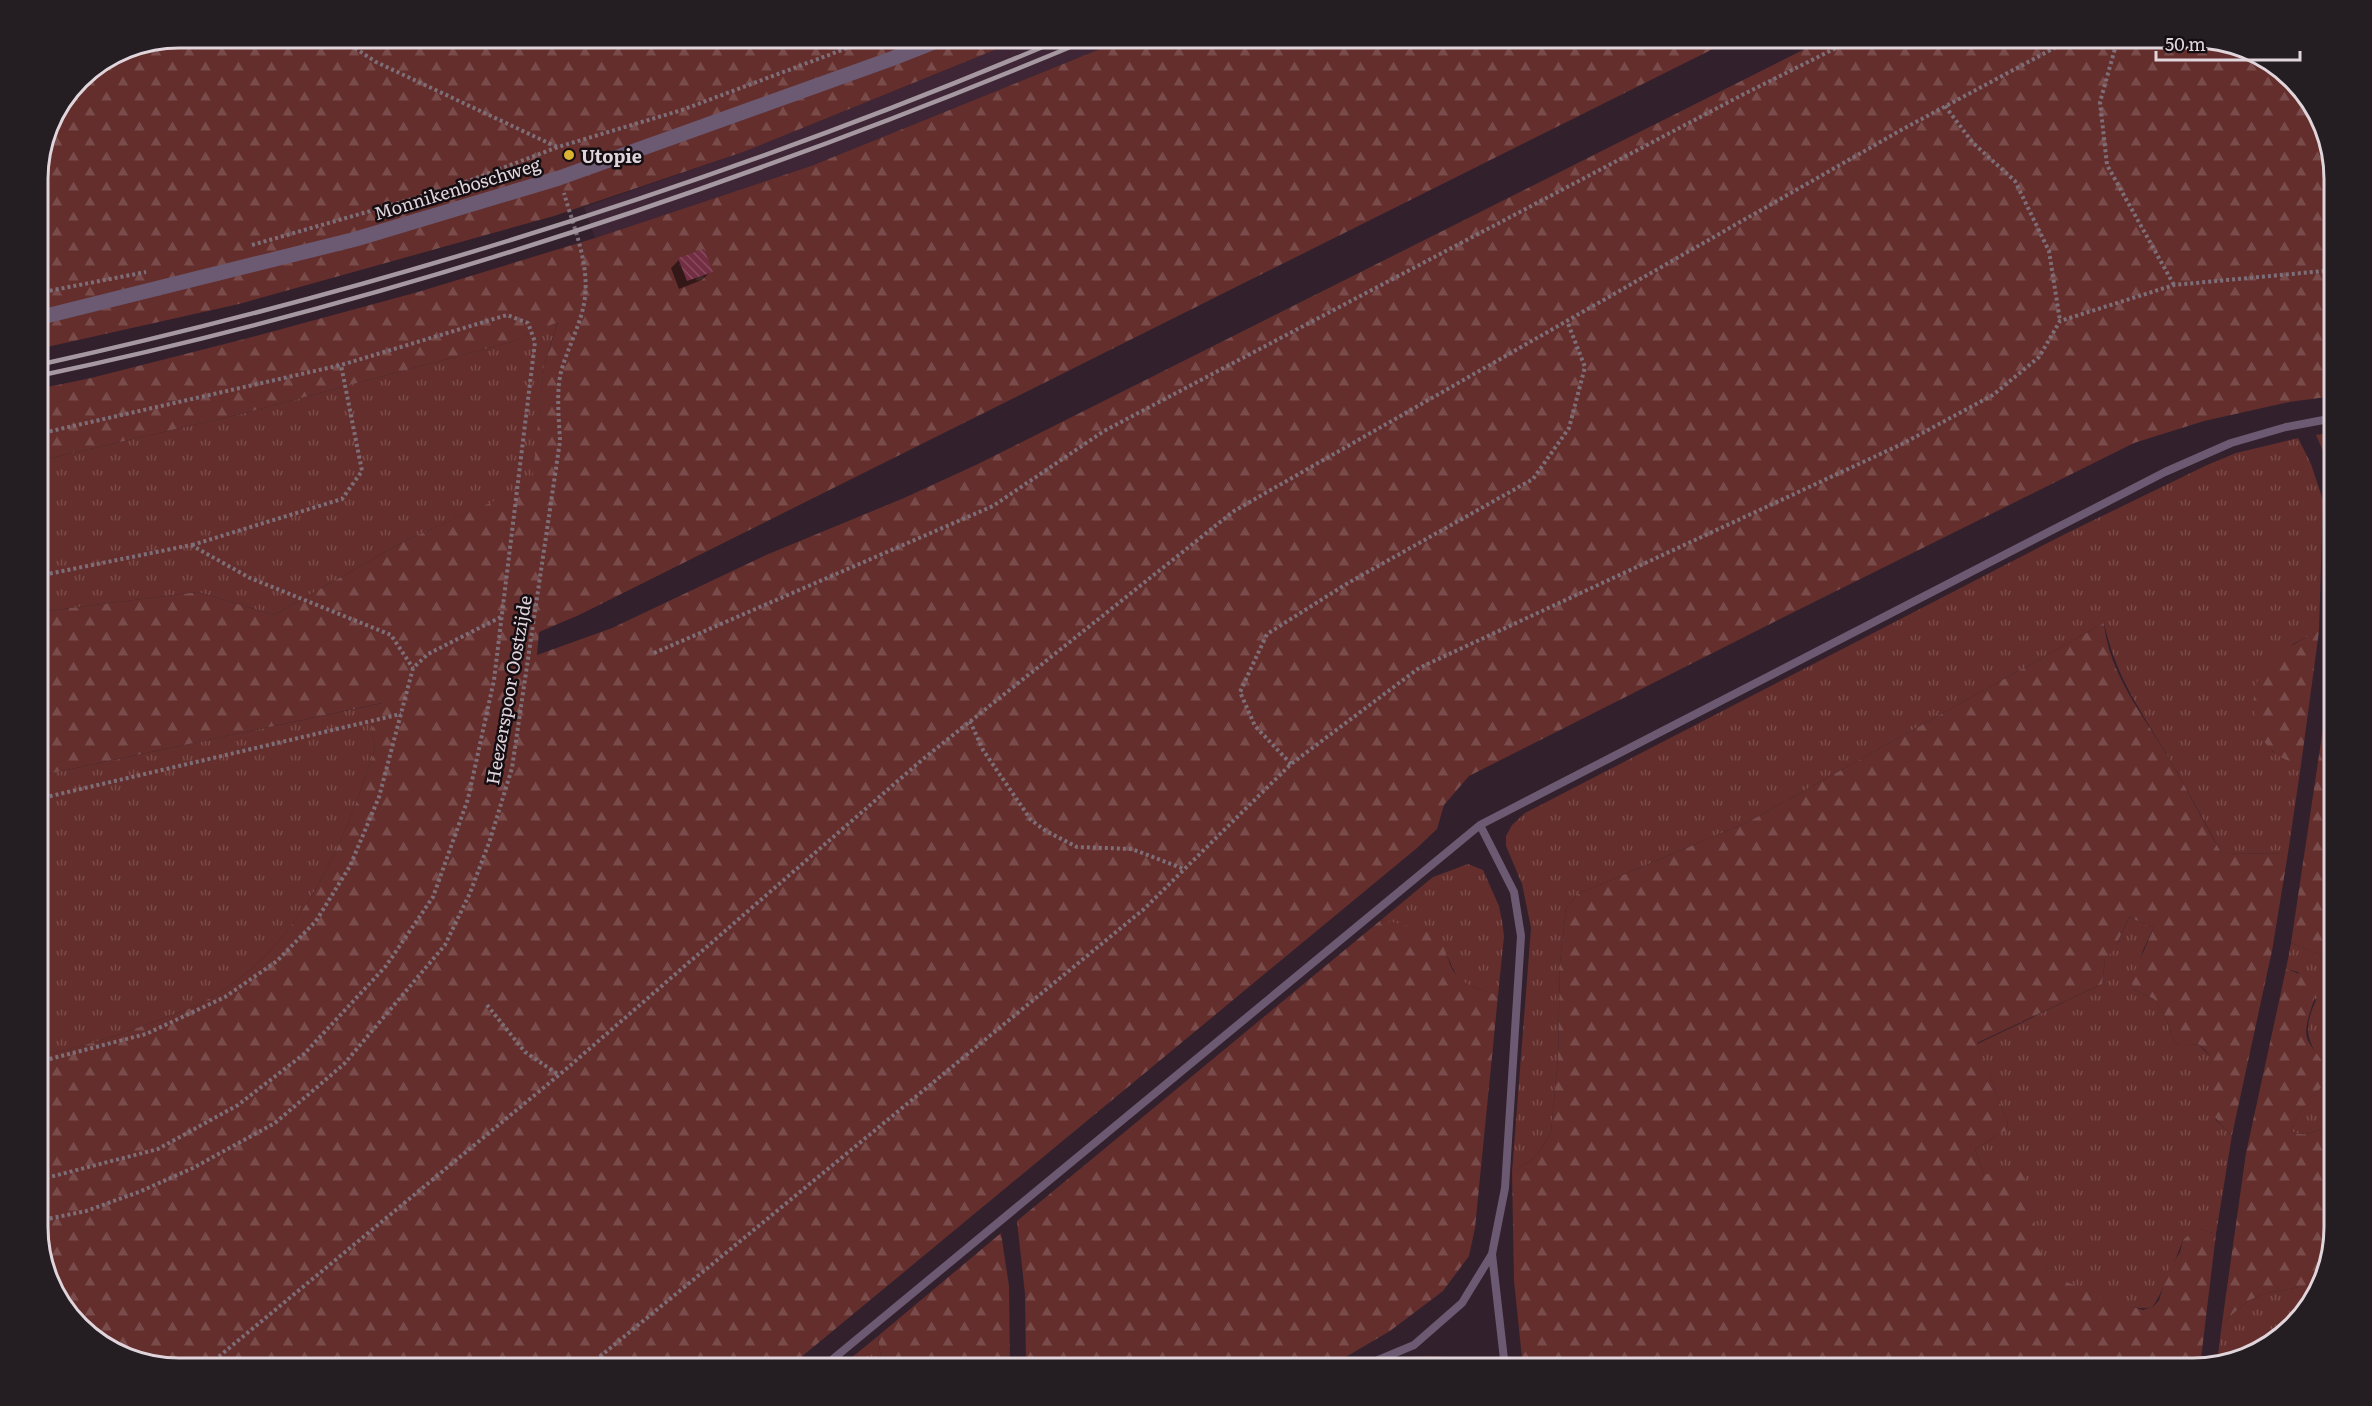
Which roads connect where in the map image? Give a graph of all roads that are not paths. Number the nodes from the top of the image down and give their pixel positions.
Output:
1 (918, 48) edge
2 (48, 316) edge
3 (2324, 420) edge
4 (1480, 825) junction
5 (1492, 1254) junction
6 (834, 1358) edge
7 (1383, 1358) edge
8 (1504, 1358) edge

1 - 2 street, Monnikenboschweg
3 - 4 lane
4 - 5 lane
4 - 6 lane
5 - 7 lane
5 - 8 lane

